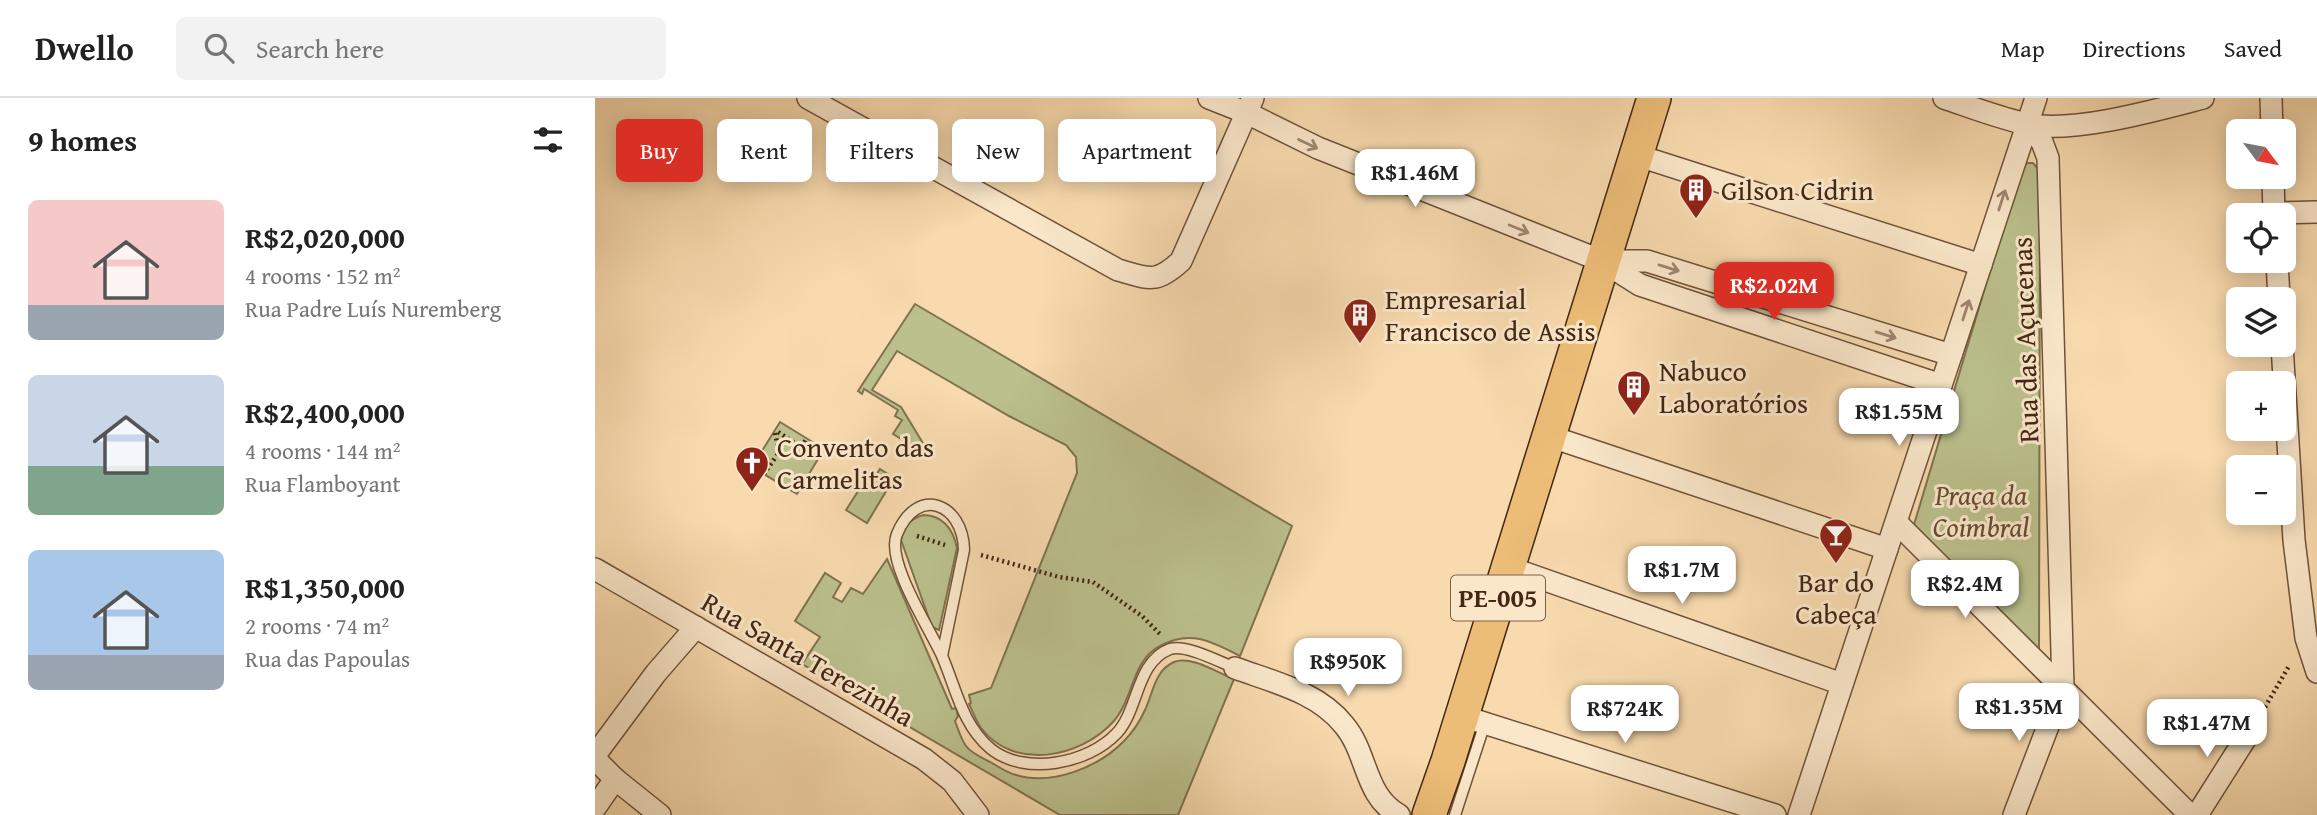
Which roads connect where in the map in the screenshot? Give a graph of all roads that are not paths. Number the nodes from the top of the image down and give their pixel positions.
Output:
1 (808, 98) edge
2 (1209, 98) edge
3 (1654, 98) edge
4 (1944, 98) edge
5 (2036, 98) edge
6 (2203, 98) edge
7 (2271, 98) edge
8 (1250, 105) edge
9 (2272, 119) edge
10 (2027, 124) junction
11 (1636, 155) junction
12 (2317, 212) edge
13 (2296, 213) edge
14 (1602, 261) junction
15 (1981, 265) junction
16 (1951, 355) junction
17 (2283, 357) edge
18 (1941, 385) junction
19 (1549, 436) junction
20 (940, 494) dead end
21 (935, 505) junction
22 (1897, 523) junction
23 (1887, 548) junction
24 (1508, 567) junction
25 (595, 569) edge
26 (696, 627) junction
27 (942, 656) junction
28 (1235, 668) joint
29 (2317, 672) edge
30 (1842, 684) junction
31 (2063, 687) junction
32 (1473, 719) junction
33 (2253, 725) road end
34 (595, 757) edge
35 (615, 779) junction
36 (595, 808) edge
37 (660, 815) edge
38 (978, 815) edge
39 (1399, 815) edge
40 (1429, 815) edge
41 (1455, 815) edge
42 (1775, 815) edge
43 (1799, 815) edge
44 (2014, 815) edge
45 (2190, 815) edge
46 (2197, 815) edge

1 - 8 street
2 - 8 street
3 - 11 main road, PE-005
4 - 10 street
5 - 10 street
6 - 10 street
7 - 9 street
8 -> 14 street
15 -> 10 street
10 - 31 street, Rua das Açucenas
11 - 14 main road, PE-005
11 - 15 street
12 - 13 street
14 -> 16 street
14 - 18 street
14 - 19 main road, PE-005
16 -> 15 street
16 - 18 street
17 - 29 street
18 - 22 street
19 - 23 street
19 - 24 main road, PE-005
20 - 21 lane
21 - 27 lane
21 - 27 lane
22 - 23 street
22 - 31 street
23 - 30 street
24 - 30 street
24 - 32 main road, PE-005
25 - 26 street, Rua Santa Terezinha
26 - 34 street
26 - 38 street, Rua Santa Terezinha
27 - 28 lane
28 - 39 street
30 - 43 street
31 - 44 street
31 - 45 street
32 - 40 main road, PE-005
32 - 41 lane
32 - 42 street
33 - 46 street
34 - 35 street
35 - 36 street
35 - 37 street

